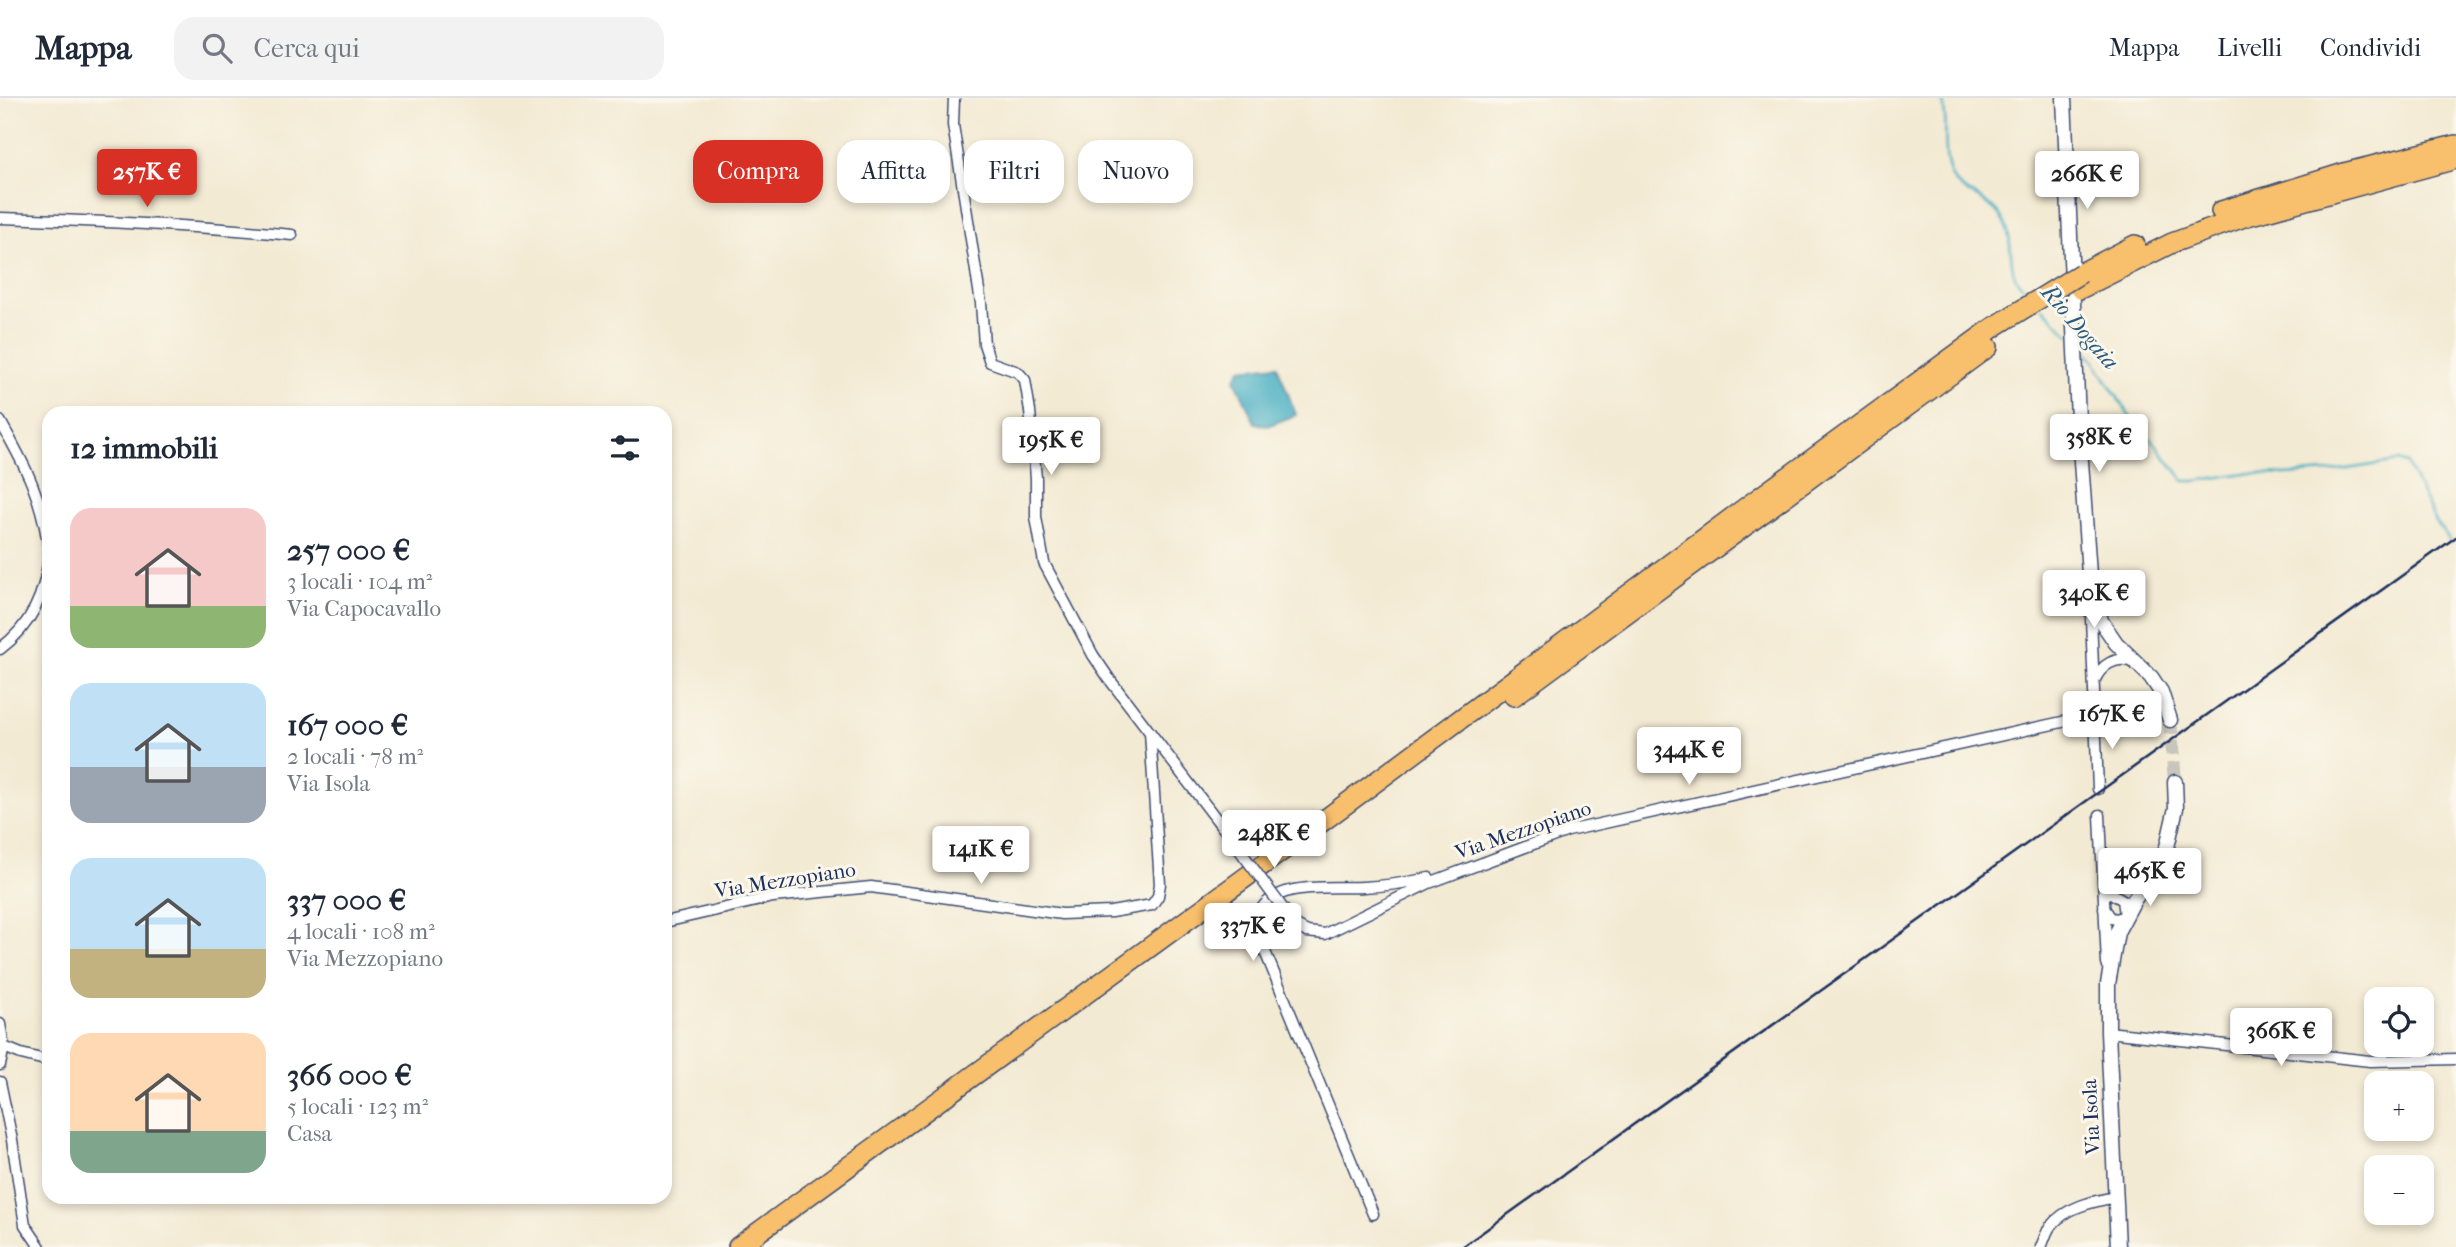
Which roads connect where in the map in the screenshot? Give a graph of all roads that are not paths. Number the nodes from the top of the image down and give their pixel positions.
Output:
1 (954, 98) edge
2 (2064, 98) edge
3 (2456, 145) edge
4 (2456, 159) edge
5 (0, 218) edge
6 (292, 235) dead end
7 (2080, 281) junction
8 (1997, 332) junction
9 (0, 421) edge
10 (42, 514) edge
11 (2089, 574) junction
12 (42, 595) edge
13 (2116, 643) junction
14 (0, 649) edge
15 (2099, 663) junction
16 (2140, 665) junction
17 (2094, 715) junction
18 (2170, 720) tunnel mouth
19 (1150, 730) junction
20 (2175, 782) tunnel mouth
21 (2098, 789) dead end
22 (2100, 815) dead end
23 (1452, 874) junction
24 (2146, 883) junction
25 (2110, 901) junction
26 (2126, 915) junction
27 (672, 920) edge
28 (2108, 984) junction
29 (0, 1024) edge
30 (2108, 1032) junction
31 (4, 1047) junction
32 (42, 1058) edge
33 (2456, 1059) edge
34 (0, 1065) edge
35 (0, 1082) edge
36 (2116, 1196) junction
37 (1373, 1214) dead end
38 (40, 1247) edge
39 (738, 1247) edge
40 (758, 1247) edge
41 (2041, 1247) edge
42 (2118, 1247) edge

1 - 19 street, Via Mezzopiano
2 - 11 street
3 - 7 highway
4 - 7 highway
5 - 6 street
7 - 8 highway, bridge
8 - 39 highway
8 - 40 highway
9 - 10 street
11 - 13 street
11 - 15 street
12 - 14 street
13 - 15 street
13 - 15 street
13 - 16 street
15 - 16 street
15 - 17 street
16 - 18 street
17 - 21 street
17 - 23 street, Via Mezzopiano
19 - 23 street, Via Mezzopiano, bridge
19 - 27 street, Via Mezzopiano
20 - 24 street, Via Isola
22 - 25 street, Via Isola
23 - 37 street
24 - 25 street
24 - 26 street, Via Isola
25 - 26 street, Via Isola
25 - 26 street
25 - 28 street, Via Isola
26 - 28 street, Via Isola
28 - 30 street, Via Isola
29 - 31 street
30 - 33 street
30 - 36 street, Via Isola
31 - 32 street
31 - 34 street
35 - 38 street
36 - 41 street
36 - 42 street, Via Isola

